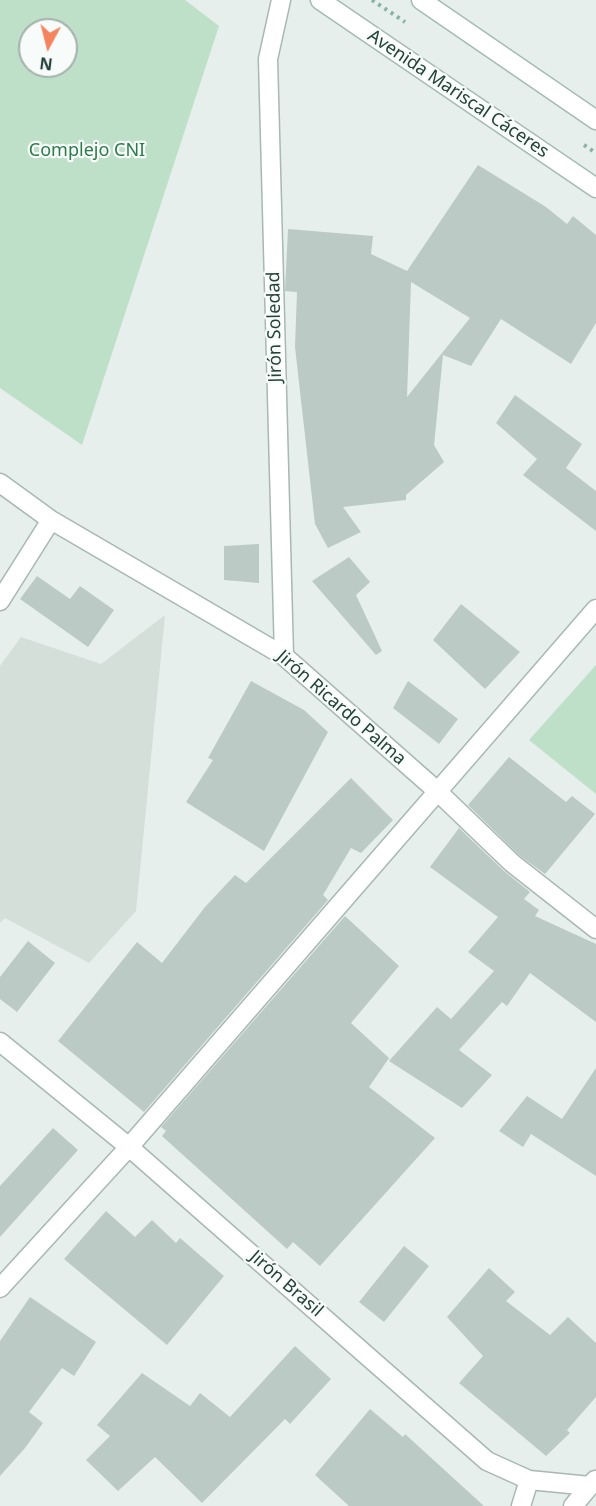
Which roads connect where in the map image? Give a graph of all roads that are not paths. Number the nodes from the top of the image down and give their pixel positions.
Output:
1 (281, 0) edge
2 (320, 0) edge
3 (421, 0) edge
4 (596, 120) edge
5 (596, 188) edge
6 (0, 483) edge
7 (51, 520) junction
8 (0, 602) edge
9 (596, 609) edge
10 (284, 656) junction
11 (436, 790) junction
12 (596, 929) edge
13 (0, 1042) edge
14 (129, 1147) junction
15 (0, 1288) edge
16 (529, 1480) junction
17 (593, 1482) edge
18 (521, 1506) edge
19 (573, 1506) edge

1 - 10 street, Jirón Soledad
2 - 5 street, Avenida Mariscal Cáceres
3 - 4 street
6 - 7 street, Jirón Ricardo Palma
7 - 8 street
7 - 10 street, Jirón Ricardo Palma
9 - 11 street
10 - 11 street, Jirón Ricardo Palma
11 - 12 street, Jirón Ricardo Palma
11 - 14 street
13 - 14 street, Jirón Brasil
14 - 15 street
14 - 16 street, Jirón Brasil
16 - 17 street, Jirón Brasil
16 - 18 street
17 - 19 street

